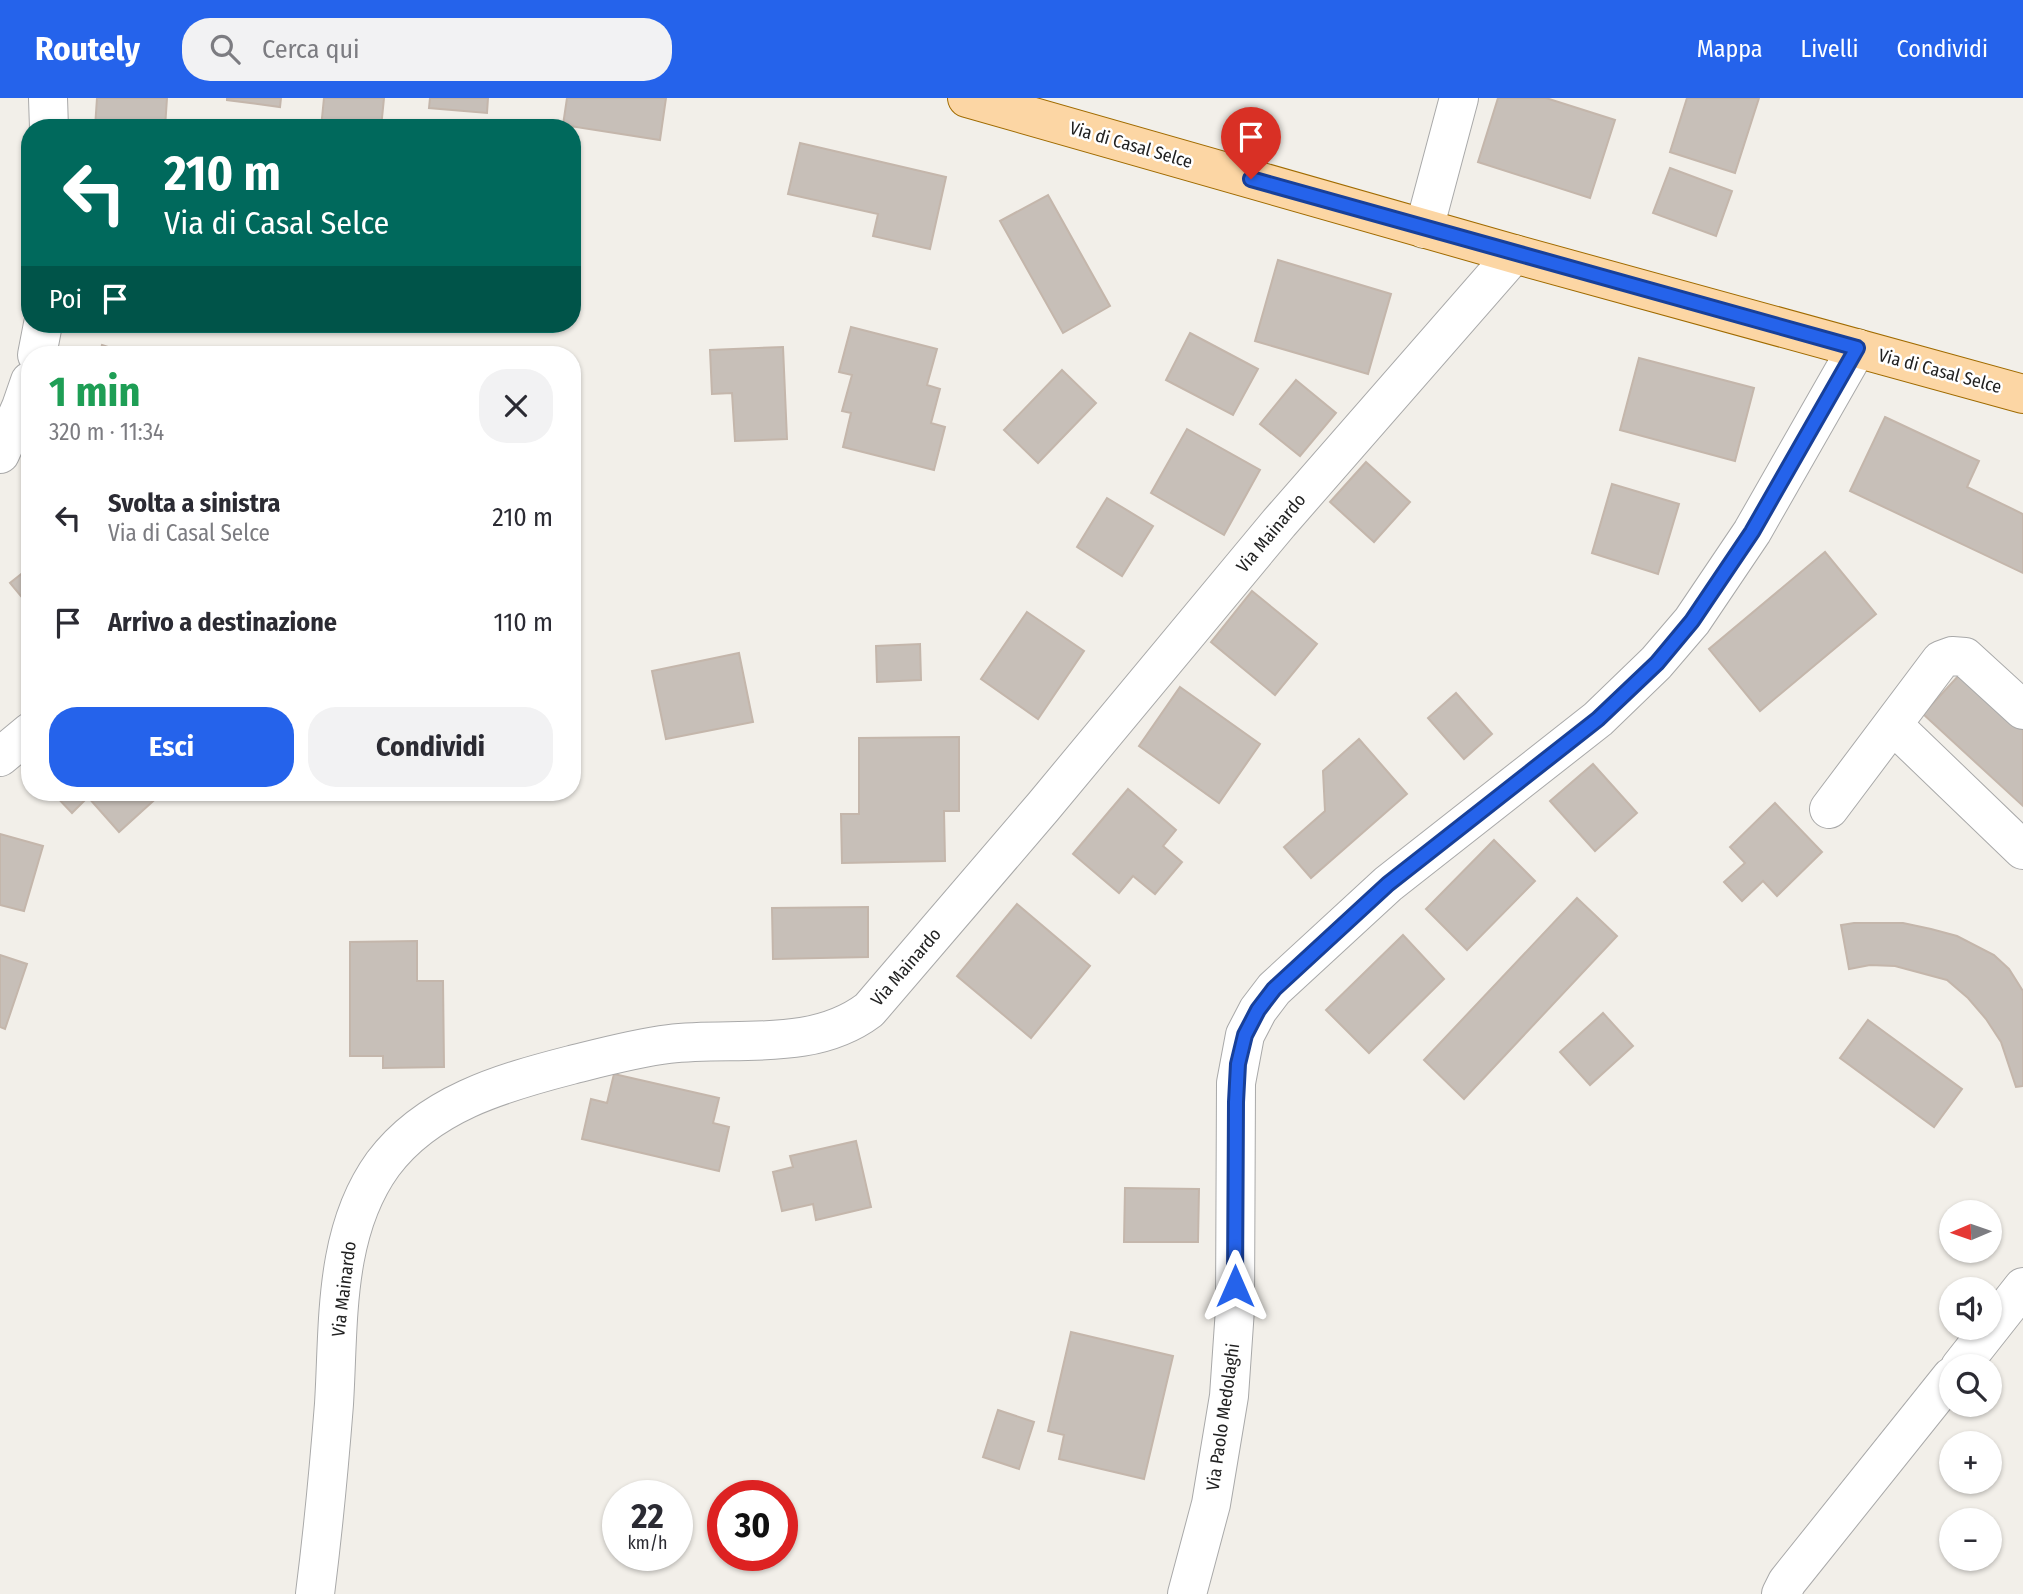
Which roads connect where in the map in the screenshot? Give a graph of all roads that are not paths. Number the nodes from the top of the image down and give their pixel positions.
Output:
1 (48, 98) edge
2 (967, 98) edge
3 (1459, 98) edge
4 (49, 119) edge
5 (1424, 229) junction
6 (1514, 254) junction
7 (1857, 348) junction
8 (2023, 394) edge
9 (21, 407) edge
10 (0, 453) edge
11 (2023, 710) edge
12 (1893, 725) junction
13 (21, 740) edge
14 (0, 757) edge
15 (1829, 809) dead end
16 (2023, 850) edge
17 (2023, 1287) edge
18 (1970, 1354) edge
19 (1939, 1392) edge
20 (315, 1594) edge
21 (1186, 1594) edge
22 (1781, 1594) edge

1 - 4 street
2 - 5 main road, Via di Casal Selce
3 - 5 street
5 - 6 main road, Via di Casal Selce
6 - 7 main road, Via di Casal Selce
6 - 20 street, Via Mainardo
7 - 8 main road, Via di Casal Selce
7 - 21 street, Via Paolo Medolaghi
9 - 10 street
11 - 12 street
12 - 15 street
12 - 16 street
13 - 14 street
17 - 18 street
19 - 22 street

